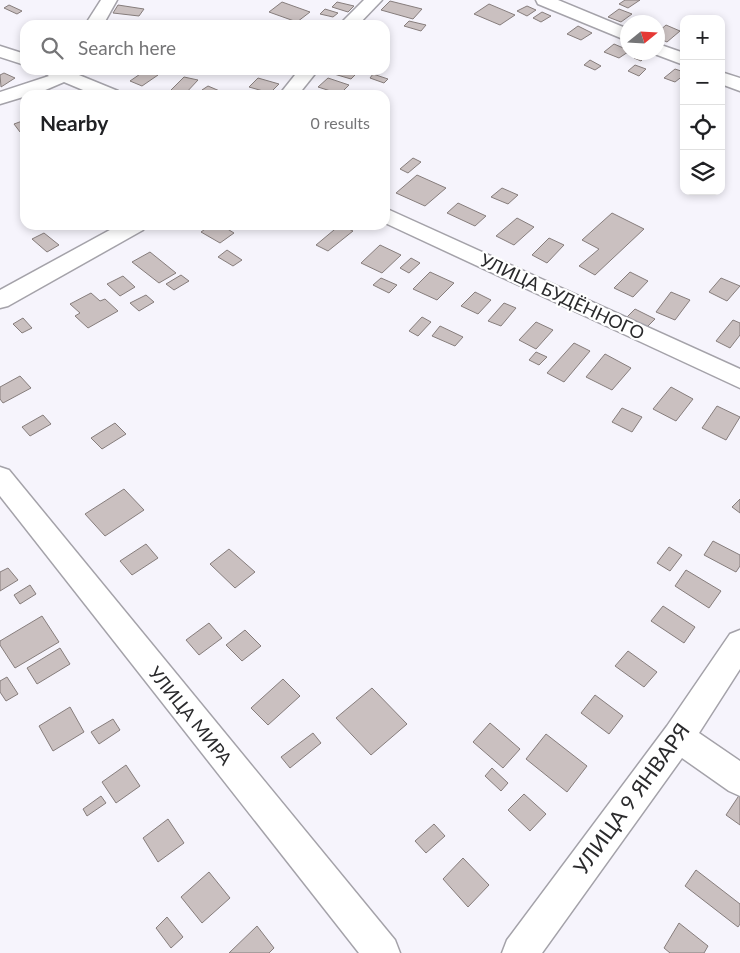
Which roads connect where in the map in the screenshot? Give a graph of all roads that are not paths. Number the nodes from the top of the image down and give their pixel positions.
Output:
1 (109, 0) edge
2 (374, 0) edge
3 (544, 0) edge
4 (97, 20) edge
5 (353, 20) edge
6 (620, 33) edge
7 (0, 50) edge
8 (665, 52) edge
9 (20, 58) edge
10 (680, 58) edge
11 (57, 75) edge
12 (67, 75) edge
13 (305, 75) edge
14 (725, 78) edge
15 (740, 85) edge
16 (26, 90) edge
17 (100, 90) edge
18 (292, 90) edge
19 (20, 92) edge
20 (0, 98) edge
21 (390, 217) edge
22 (126, 230) edge
23 (0, 300) edge
24 (740, 380) edge
25 (0, 477) edge
26 (740, 642) edge
27 (678, 737) junction
28 (740, 780) edge
29 (382, 953) edge
30 (520, 953) edge

1 - 4 street
2 - 5 street
3 - 6 street
7 - 9 street
8 - 10 street
11 - 16 street
12 - 17 street
13 - 18 street
14 - 15 street
19 - 20 street
21 - 24 street, УЛИЦА БУДЁННОГО
22 - 23 street
25 - 29 street, УЛИЦА МИРА
26 - 27 street, УЛИЦА 9 ЯНВАРЯ
27 - 28 street
27 - 30 street, УЛИЦА 9 ЯНВАРЯ

